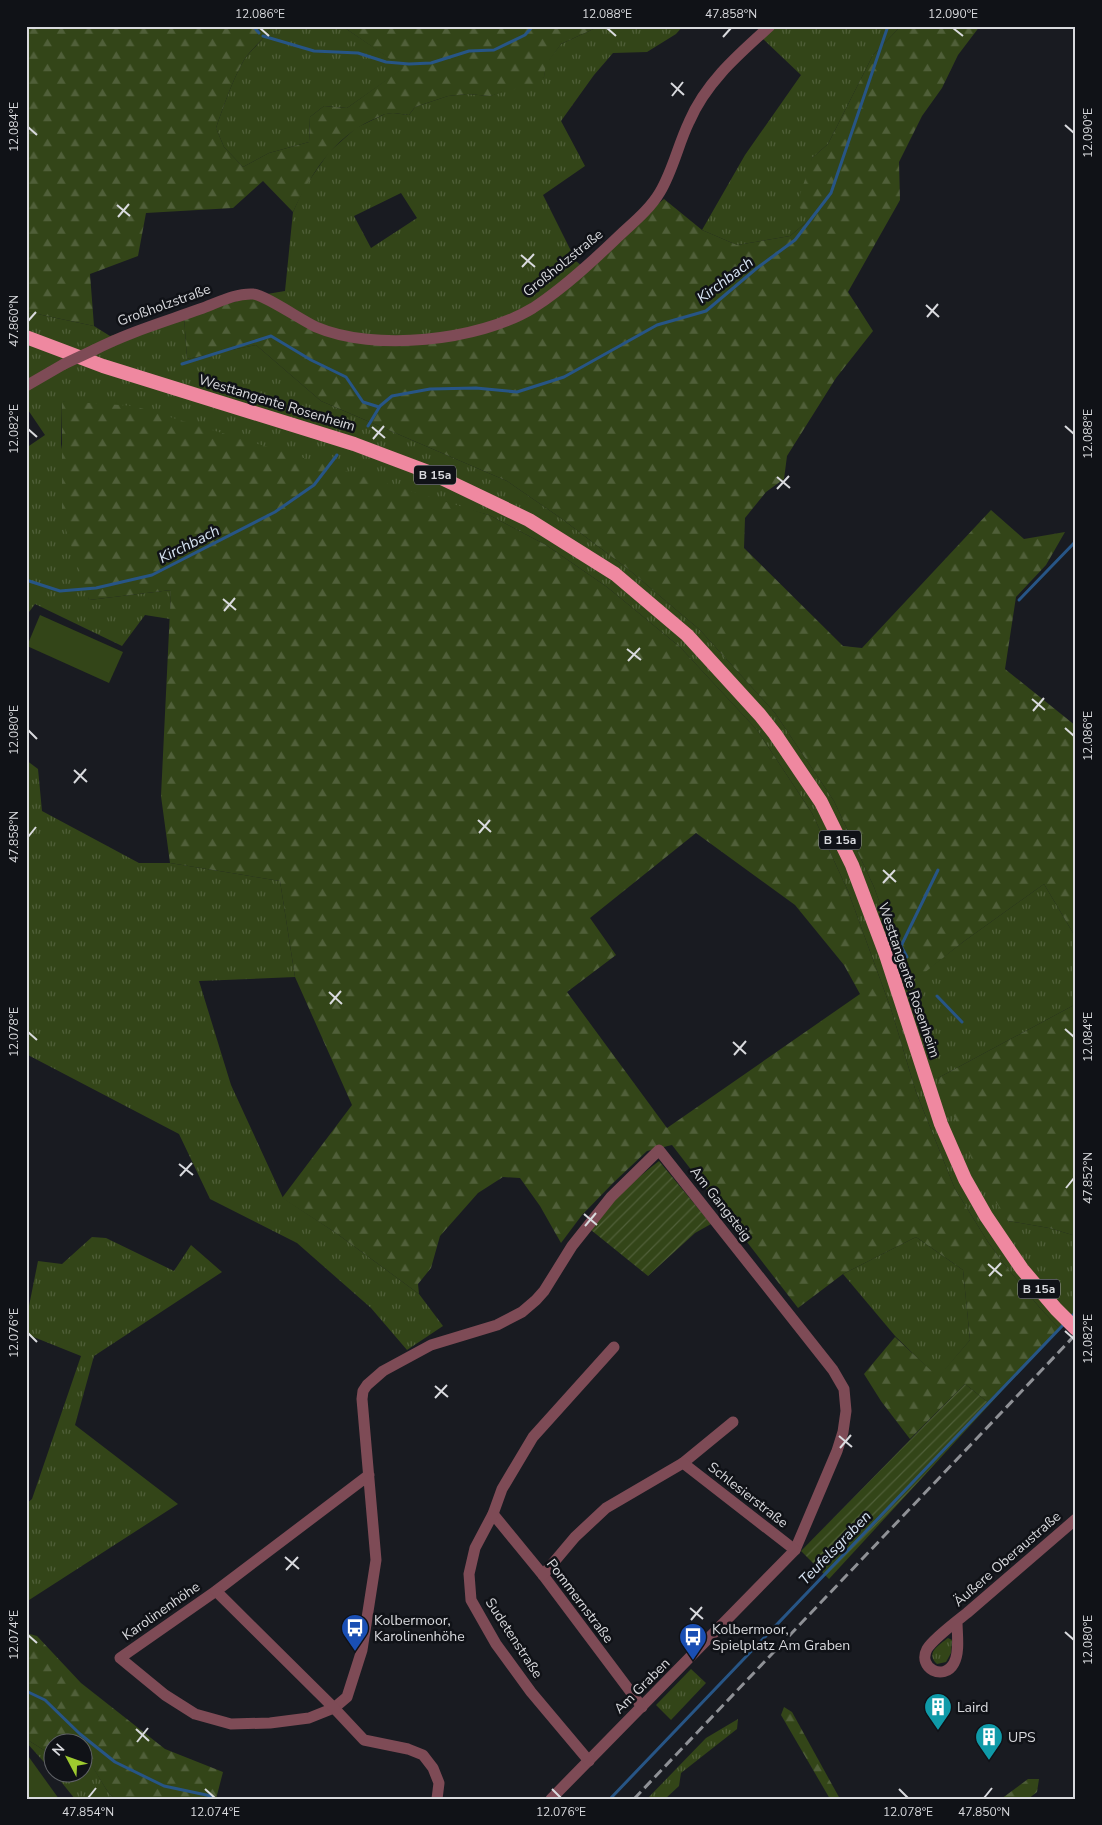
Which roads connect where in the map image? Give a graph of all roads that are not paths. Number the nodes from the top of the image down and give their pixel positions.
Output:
1 (770, 26) edge
2 (26, 337) edge
3 (26, 386) edge
4 (1076, 1329) edge
5 (431, 1345) joint
6 (614, 1347) dead end
7 (733, 1422) dead end
8 (683, 1463) junction
9 (369, 1475) junction
10 (492, 1514) junction
11 (1076, 1519) edge
12 (795, 1550) junction
13 (542, 1575) junction
14 (216, 1591) junction
15 (957, 1621) dead end
16 (642, 1706) junction
17 (334, 1708) junction
18 (589, 1761) junction
19 (438, 1799) edge
20 (551, 1799) edge

1 - 3 street, Großholzstraße, bridge
2 - 4 highway, Westtangente Rosenheim / B 15a
5 - 9 street, Karolinenhöhe
5 - 12 street, Am Gangsteig
6 - 10 street, Sudetenstraße
7 - 8 street, Schlesierstraße
8 - 12 street, Schlesierstraße
8 - 13 street, Schlesierstraße
9 - 14 street, Karolinenhöhe
9 - 17 street, Karolinenhöhe
10 - 13 street, Pommernstraße
10 - 18 street, Sudetenstraße
11 - 15 street, Äußere Oberaustraße
12 - 16 street, Am Graben
13 - 16 street, Pommernstraße
14 - 17 street, Karolinenhöhe
14 - 17 street, Karolinenhöhe
16 - 18 street, Am Graben
17 - 19 street
18 - 20 street, Am Graben

